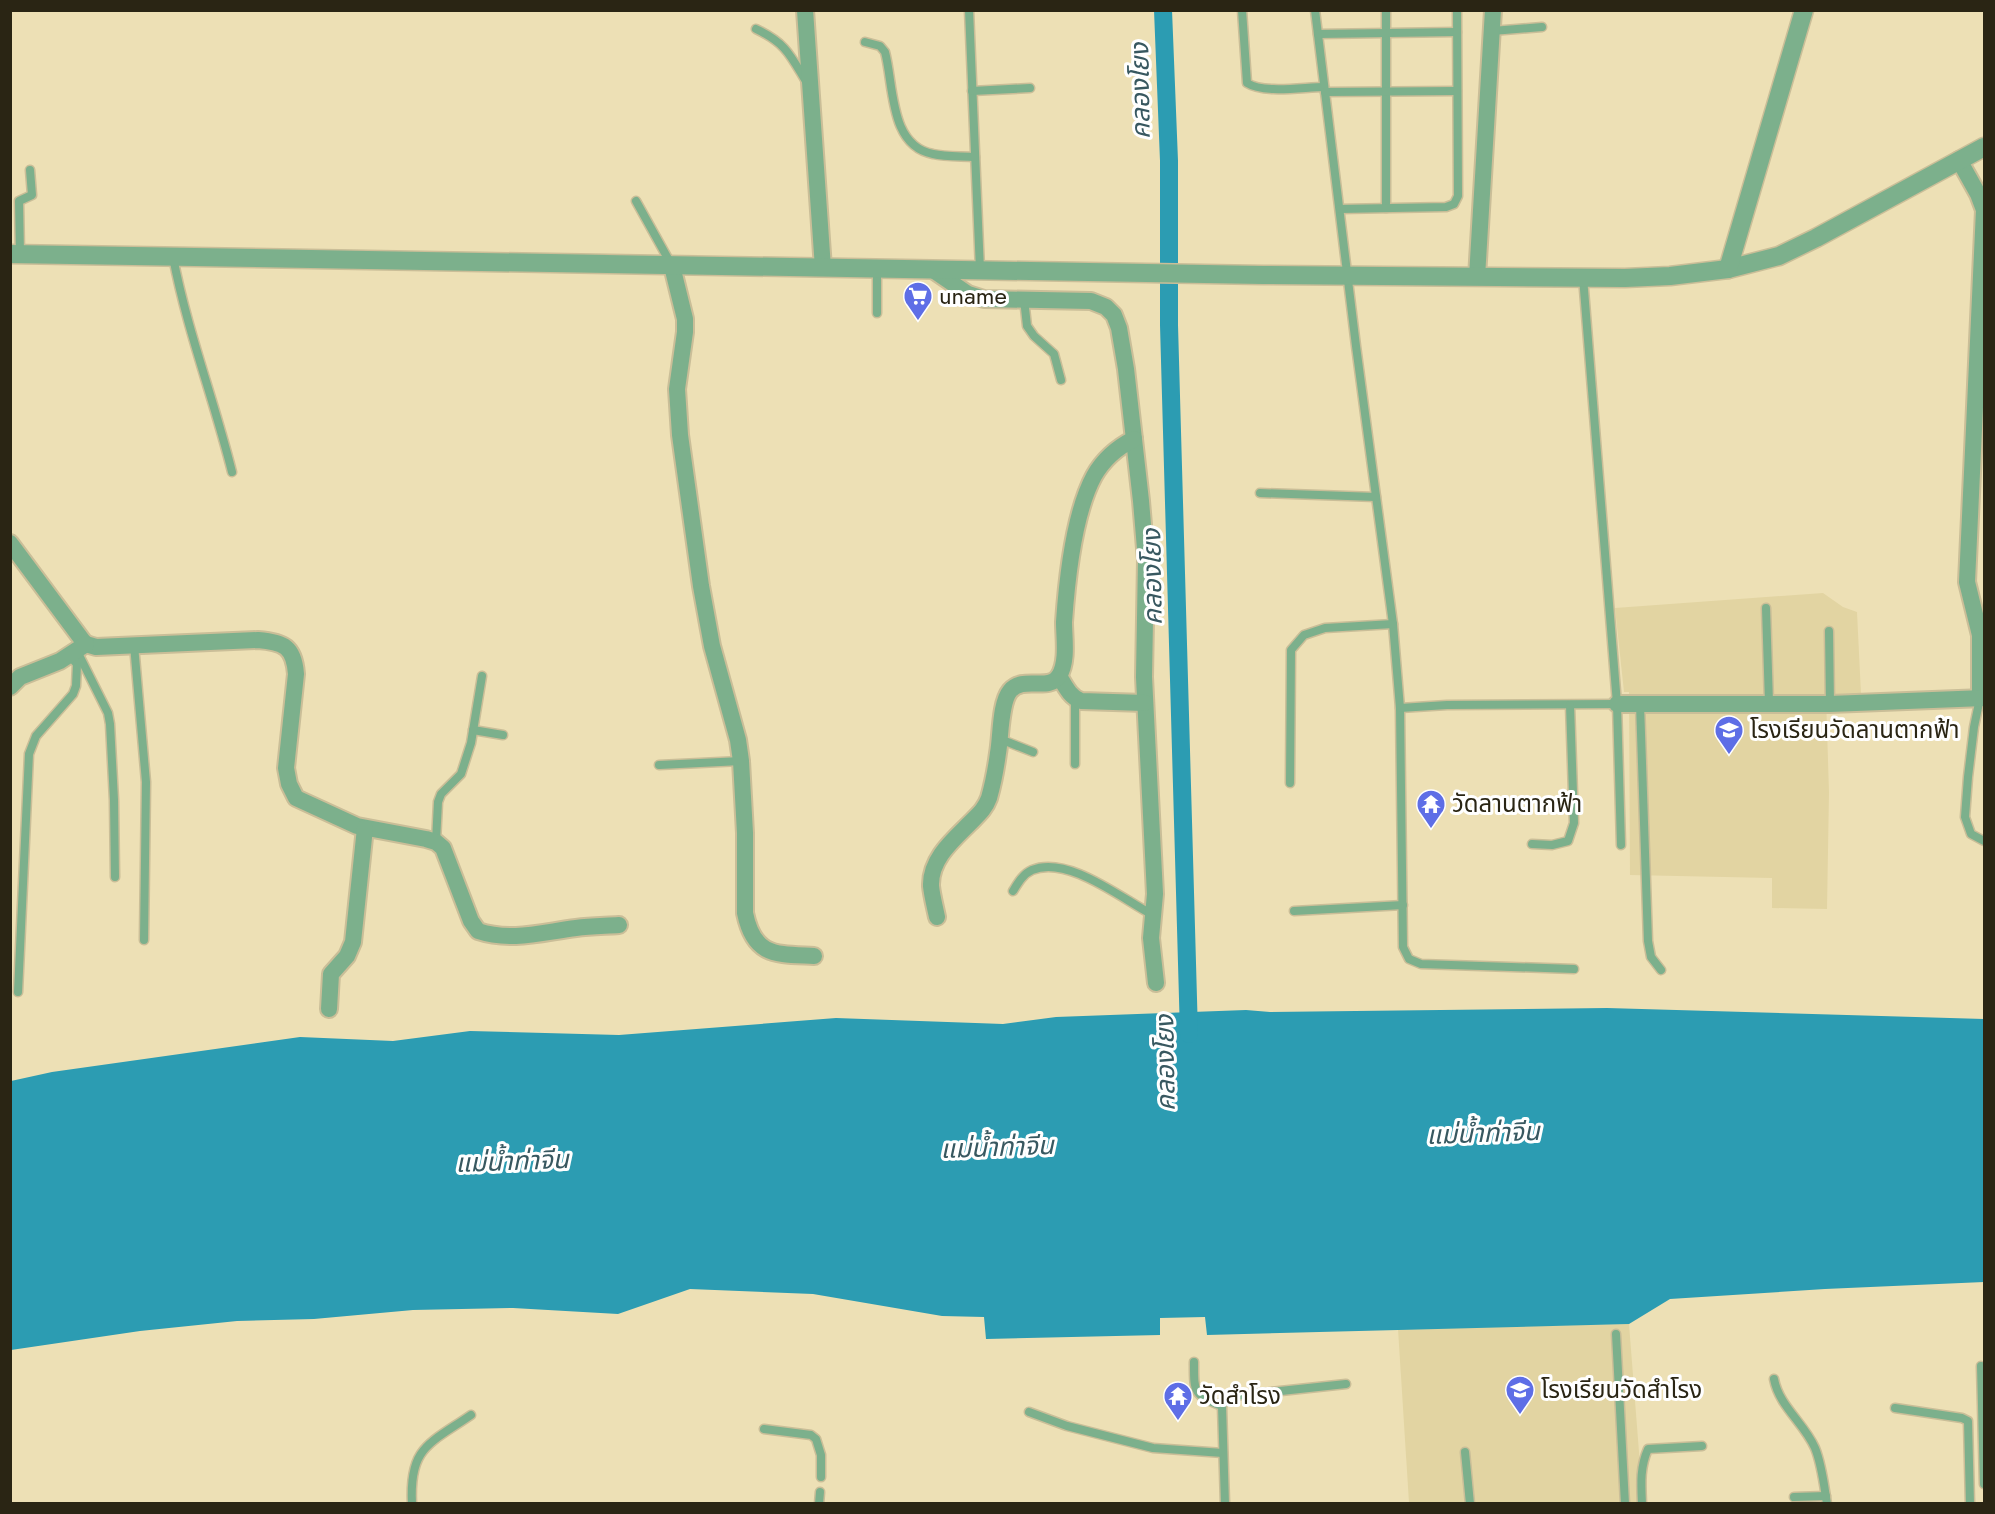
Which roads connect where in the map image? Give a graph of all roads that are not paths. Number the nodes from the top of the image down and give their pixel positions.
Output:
1 (805, 10) edge
2 (969, 10) edge
3 (1242, 10) edge
4 (1315, 10) edge
5 (1386, 10) edge
6 (1457, 10) edge
7 (1494, 10) edge
8 (1804, 10) edge
9 (1542, 27) dead end
10 (756, 29) dead end
11 (1492, 30) junction
12 (1457, 32) junction
13 (1386, 33) junction
14 (1318, 34) junction
15 (865, 42) dead end
16 (1030, 88) dead end
17 (810, 89) junction
18 (1325, 89) junction
19 (972, 91) junction
20 (1457, 91) junction
21 (1386, 92) junction
22 (1984, 147) edge
23 (975, 157) junction
24 (1959, 160) junction
25 (30, 170) dead end
26 (636, 201) dead end
27 (1386, 208) junction
28 (1340, 209) junction
29 (15, 254) edge
30 (173, 257) junction
31 (672, 266) junction
32 (823, 268) junction
33 (877, 269) junction
34 (1728, 269) junction
35 (933, 270) junction
36 (980, 270) junction
37 (1348, 275) junction
38 (1477, 277) junction
39 (1583, 277) junction
40 (1024, 299) junction
41 (877, 313) dead end
42 (1061, 380) dead end
43 (1134, 440) junction
44 (232, 471) dead end
45 (1260, 493) dead end
46 (1376, 497) junction
47 (10, 543) edge
48 (1766, 608) dead end
49 (1393, 624) junction
50 (1829, 631) dead end
51 (134, 645) junction
52 (78, 650) junction
53 (482, 676) dead end
54 (1059, 676) junction
55 (10, 687) edge
56 (1982, 698) edge
57 (1075, 699) junction
58 (1145, 703) junction
59 (1769, 703) junction
60 (1617, 704) junction
61 (1640, 704) junction
62 (1830, 704) junction
63 (1570, 705) junction
64 (1400, 708) junction
65 (473, 730) junction
66 (503, 735) dead end
67 (1000, 739) junction
68 (1033, 752) dead end
69 (741, 761) junction
70 (1075, 764) dead end
71 (659, 765) dead end
72 (1290, 783) dead end
73 (365, 828) junction
74 (1984, 841) edge
75 (436, 842) junction
76 (1532, 844) dead end
77 (1621, 845) dead end
78 (115, 877) dead end
79 (1013, 891) dead end
80 (1403, 905) junction
81 (1294, 911) dead end
82 (1153, 915) junction
83 (937, 917) dead end
84 (619, 925) dead end
85 (144, 940) dead end
86 (814, 956) dead end
87 (1574, 969) dead end
88 (1661, 970) dead end
89 (1156, 983) dead end
90 (18, 992) dead end
91 (329, 1009) dead end
92 (1616, 1334) dead end
93 (1194, 1362) dead end
94 (1981, 1366) dead end
95 (1774, 1379) dead end
96 (1346, 1384) dead end
97 (1222, 1406) junction
98 (1895, 1408) dead end
99 (1029, 1412) dead end
100 (471, 1415) dead end
101 (764, 1429) dead end
102 (1702, 1446) dead end
103 (1465, 1452) dead end
104 (1223, 1453) junction
105 (821, 1477) dead end
106 (1984, 1484) edge
107 (820, 1492) dead end
108 (1794, 1497) dead end
109 (1827, 1500) edge
110 (412, 1503) edge
111 (819, 1503) edge
112 (1225, 1503) edge
113 (1470, 1503) edge
114 (1624, 1503) edge
115 (1642, 1503) edge
116 (1970, 1503) edge

1 - 17 street
2 - 19 lane
3 - 18 lane
4 - 14 lane
5 - 13 lane
6 - 12 lane
7 - 11 street
8 - 34 street
9 - 11 lane
10 - 17 lane
11 - 38 street
12 - 13 lane
12 - 20 lane
13 - 14 lane
13 - 21 lane
14 - 18 lane
15 - 23 lane
16 - 19 lane
17 - 32 street
18 - 21 lane
18 - 28 lane
19 - 23 lane
20 - 21 lane
20 - 27 lane
21 - 27 lane
22 - 24 street
23 - 36 lane
24 - 34 street
24 - 56 street
25 - 29 lane
26 - 31 lane
27 - 28 lane
28 - 37 lane
29 - 30 street
30 - 31 street
30 - 44 lane
31 - 32 street
31 - 69 street
32 - 33 street
33 - 35 street
33 - 41 lane
34 - 39 street
35 - 36 street
35 - 40 street
36 - 37 street
37 - 38 street
37 - 46 lane
38 - 39 street
39 - 60 lane
40 - 42 lane
40 - 43 street
43 - 54 street
43 - 58 street
45 - 46 lane
46 - 49 lane
47 - 52 street
48 - 59 lane
49 - 64 lane
49 - 72 lane
50 - 62 lane
51 - 52 street
51 - 73 street
51 - 85 lane
52 - 55 street
52 - 78 lane
52 - 90 lane
53 - 65 lane
54 - 57 street
54 - 67 street
56 - 62 street
56 - 74 lane
57 - 58 street
57 - 70 lane
58 - 82 street
59 - 61 street
59 - 62 street
60 - 61 street
60 - 63 lane
60 - 77 lane
61 - 88 lane
63 - 64 lane
63 - 76 lane
64 - 80 lane
65 - 66 lane
65 - 75 lane
67 - 68 lane
67 - 83 street
69 - 71 lane
69 - 86 street
73 - 75 street
73 - 91 street
75 - 84 street
79 - 82 lane
80 - 81 lane
80 - 87 lane
82 - 89 street
92 - 114 lane
93 - 97 lane
94 - 106 lane
95 - 109 lane
96 - 97 lane
97 - 104 lane
98 - 116 lane
99 - 104 lane
100 - 110 lane
101 - 105 lane
102 - 115 lane
103 - 113 lane
104 - 112 lane
107 - 111 lane
108 - 109 lane

